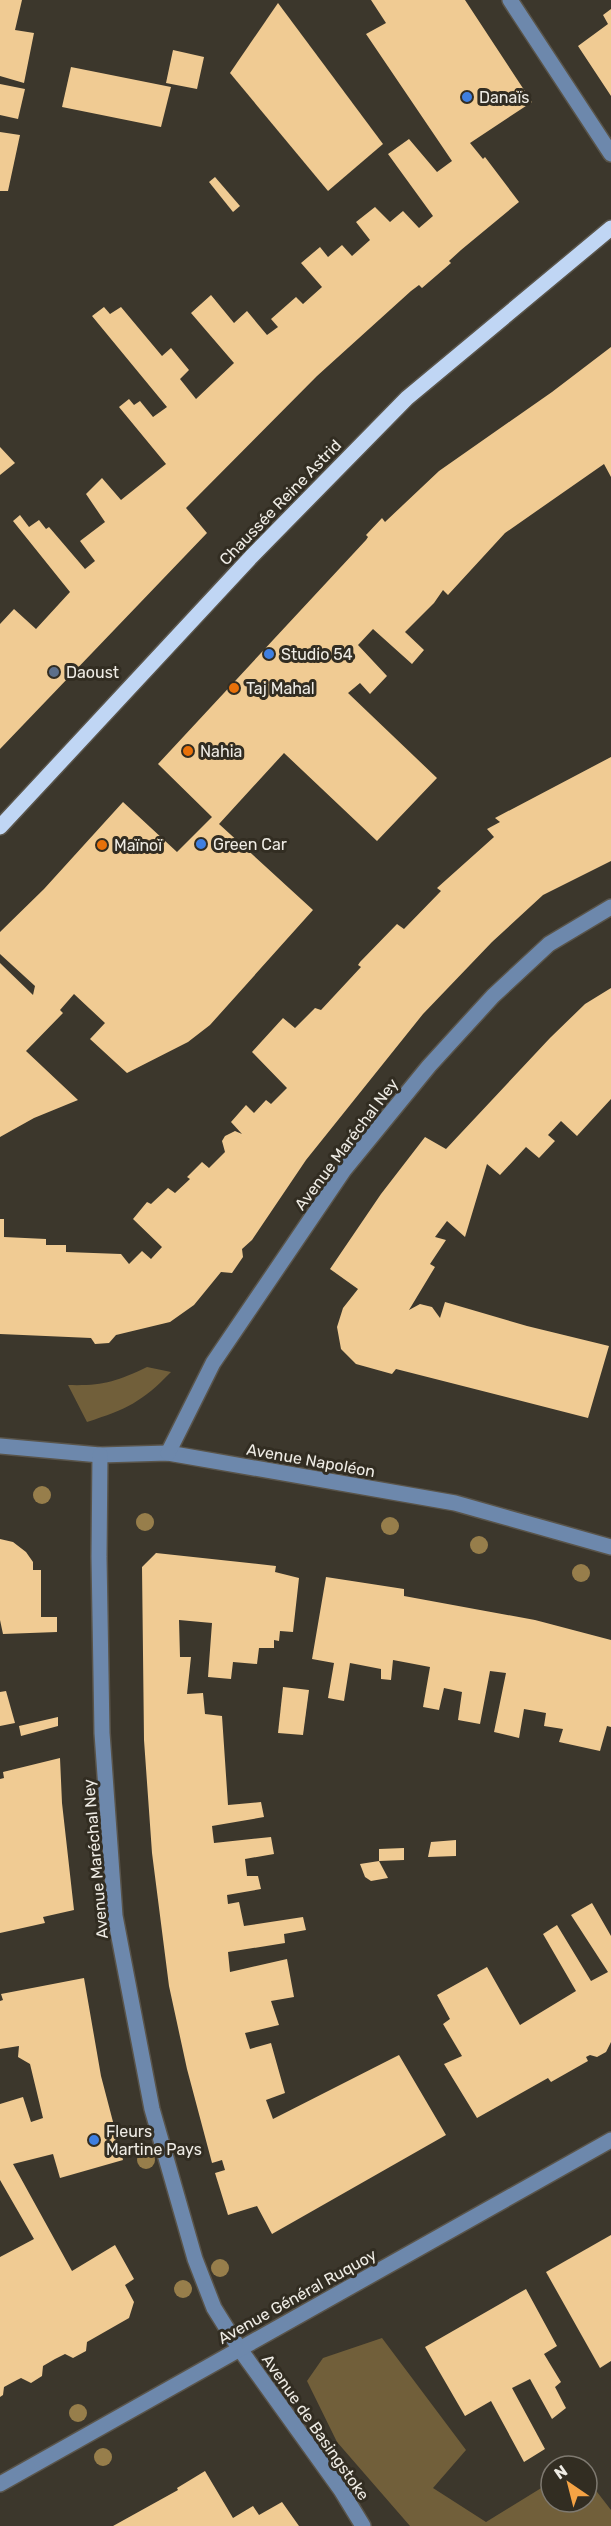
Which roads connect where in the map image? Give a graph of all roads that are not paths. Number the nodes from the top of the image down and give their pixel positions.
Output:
1 (510, 0) edge
2 (611, 154) edge
3 (611, 228) edge
4 (0, 827) edge
5 (611, 907) edge
6 (0, 1446) edge
7 (168, 1453) junction
8 (100, 1455) junction
9 (611, 1546) edge
10 (611, 2140) edge
11 (240, 2348) junction
12 (0, 2484) edge
13 (363, 2526) edge

1 - 2 street
3 - 4 main road, Chaussée Reine Astrid
5 - 7 street, Avenue Maréchal Ney
6 - 8 street, Avenue Napoléon
7 - 8 street, Avenue Napoléon
7 - 9 street, Avenue Napoléon
8 - 11 street, Avenue Maréchal Ney
10 - 11 street, Avenue Général Ruquoy
11 - 12 street, Avenue Général Ruquoy
11 - 13 street, Avenue de Basingstoke

